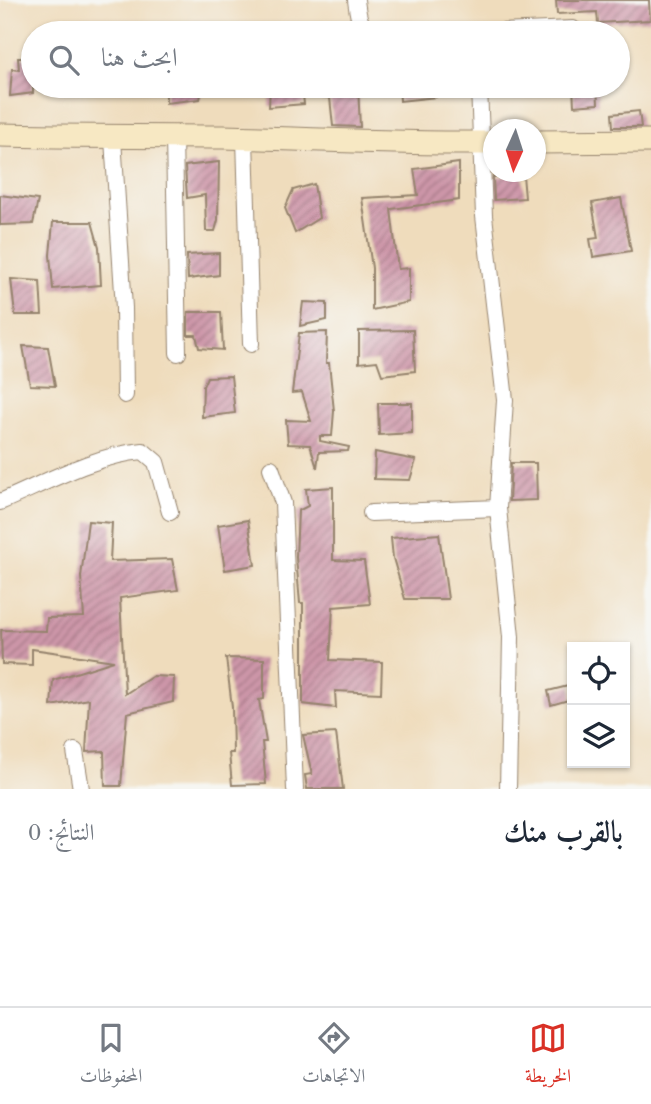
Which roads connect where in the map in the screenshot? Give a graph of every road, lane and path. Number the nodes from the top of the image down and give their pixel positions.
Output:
1 (356, 0) edge
2 (359, 21) edge
3 (480, 98) edge
4 (483, 119) edge
5 (0, 135) edge
6 (174, 136) junction
7 (245, 138) junction
8 (113, 139) junction
9 (651, 141) edge
10 (546, 142) edge
11 (483, 143) edge
12 (485, 182) edge
13 (251, 344) dead end
14 (178, 354) dead end
15 (125, 395) dead end
16 (271, 468) dead end
17 (0, 502) edge
18 (498, 508) junction
19 (170, 512) dead end
20 (371, 513) dead end
21 (75, 751) dead end
22 (81, 789) edge
23 (295, 789) edge
24 (508, 789) edge

1 - 2 street
3 - 4 street
5 - 8 street
6 - 7 street
6 - 8 street
6 - 14 street
7 - 11 street
7 - 13 street
8 - 15 street
9 - 10 street
12 - 18 street
16 - 23 street
17 - 19 street
18 - 20 street
18 - 24 street
21 - 22 street

